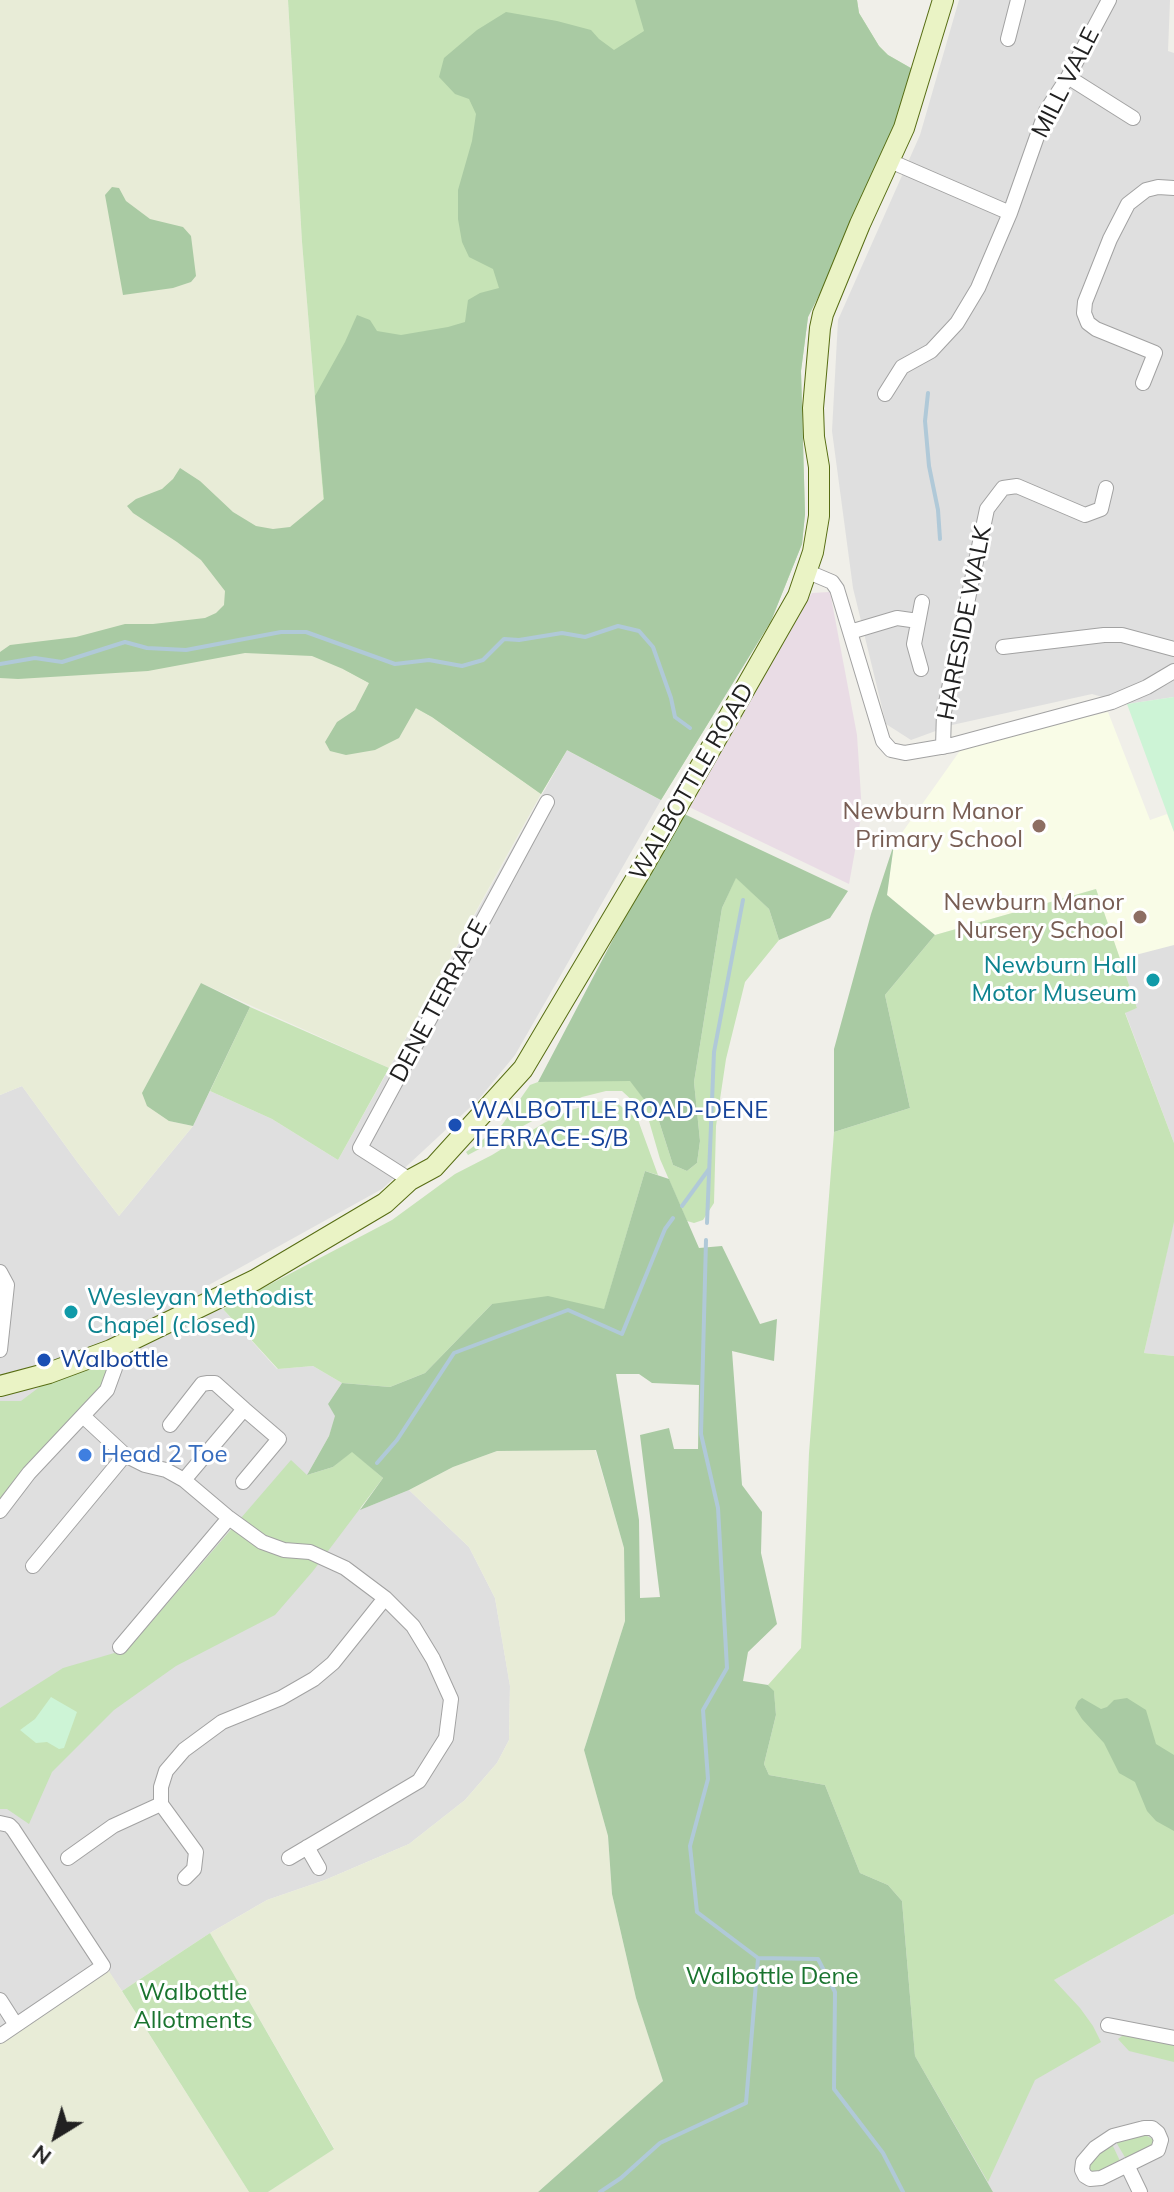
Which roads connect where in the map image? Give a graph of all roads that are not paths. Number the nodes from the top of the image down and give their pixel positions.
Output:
1 (943, 0) edge
2 (1018, 0) edge
3 (1109, 0) edge
4 (1008, 39) dead end
5 (1068, 77) junction
6 (1133, 118) dead end
7 (890, 161) junction
8 (1174, 188) edge
9 (1010, 213) junction
10 (1143, 383) dead end
11 (885, 394) dead end
12 (1106, 488) dead end
13 (806, 571) junction
14 (922, 602) dead end
15 (918, 621) junction
16 (850, 632) junction
17 (1003, 647) dead end
18 (1174, 649) edge
19 (921, 669) dead end
20 (1174, 671) edge
21 (943, 747) junction
22 (547, 802) dead end
23 (410, 1180) junction
24 (0, 1272) edge
25 (0, 1350) edge
26 (111, 1350) junction
27 (0, 1386) edge
28 (244, 1409) junction
29 (83, 1416) junction
30 (171, 1418) dead end
31 (125, 1455) junction
32 (184, 1480) junction
33 (243, 1482) dead end
34 (0, 1511) edge
35 (229, 1518) junction
36 (33, 1566) dead end
37 (385, 1598) junction
38 (120, 1647) dead end
39 (161, 1804) junction
40 (0, 1823) edge
41 (307, 1847) junction
42 (68, 1858) dead end
43 (289, 1858) dead end
44 (319, 1868) dead end
45 (185, 1878) dead end
46 (0, 2000) edge
47 (16, 2025) junction
48 (1108, 2025) dead end
49 (0, 2036) edge
50 (1174, 2038) edge
51 (1127, 2165) junction
52 (1140, 2192) edge

1 - 7 street, WALBOTTLE ROAD
2 - 4 street
3 - 5 street, MILL VALE
5 - 6 street
5 - 9 street, MILL VALE
7 - 9 street
7 - 13 street, WALBOTTLE ROAD
8 - 10 street
9 - 11 street, MILL VALE
12 - 21 street, HARESIDE WALK
13 - 16 street
13 - 23 street, WALBOTTLE ROAD
14 - 15 street
15 - 16 street
15 - 19 street
16 - 21 street
17 - 18 street
20 - 21 street
22 - 23 street, DENE TERRACE
23 - 26 street, WALBOTTLE ROAD
24 - 25 street
26 - 27 street, WALBOTTLE ROAD
26 - 29 street
28 - 30 street
28 - 32 street
28 - 33 street
29 - 31 street
29 - 34 street
31 - 32 street
31 - 36 street
32 - 35 street
35 - 37 street
35 - 38 street
37 - 39 street
37 - 41 street
39 - 42 street
39 - 45 street
40 - 47 street
41 - 43 street
41 - 44 street
46 - 47 street
47 - 49 street
48 - 50 street
51 - 51 street
51 - 52 street

